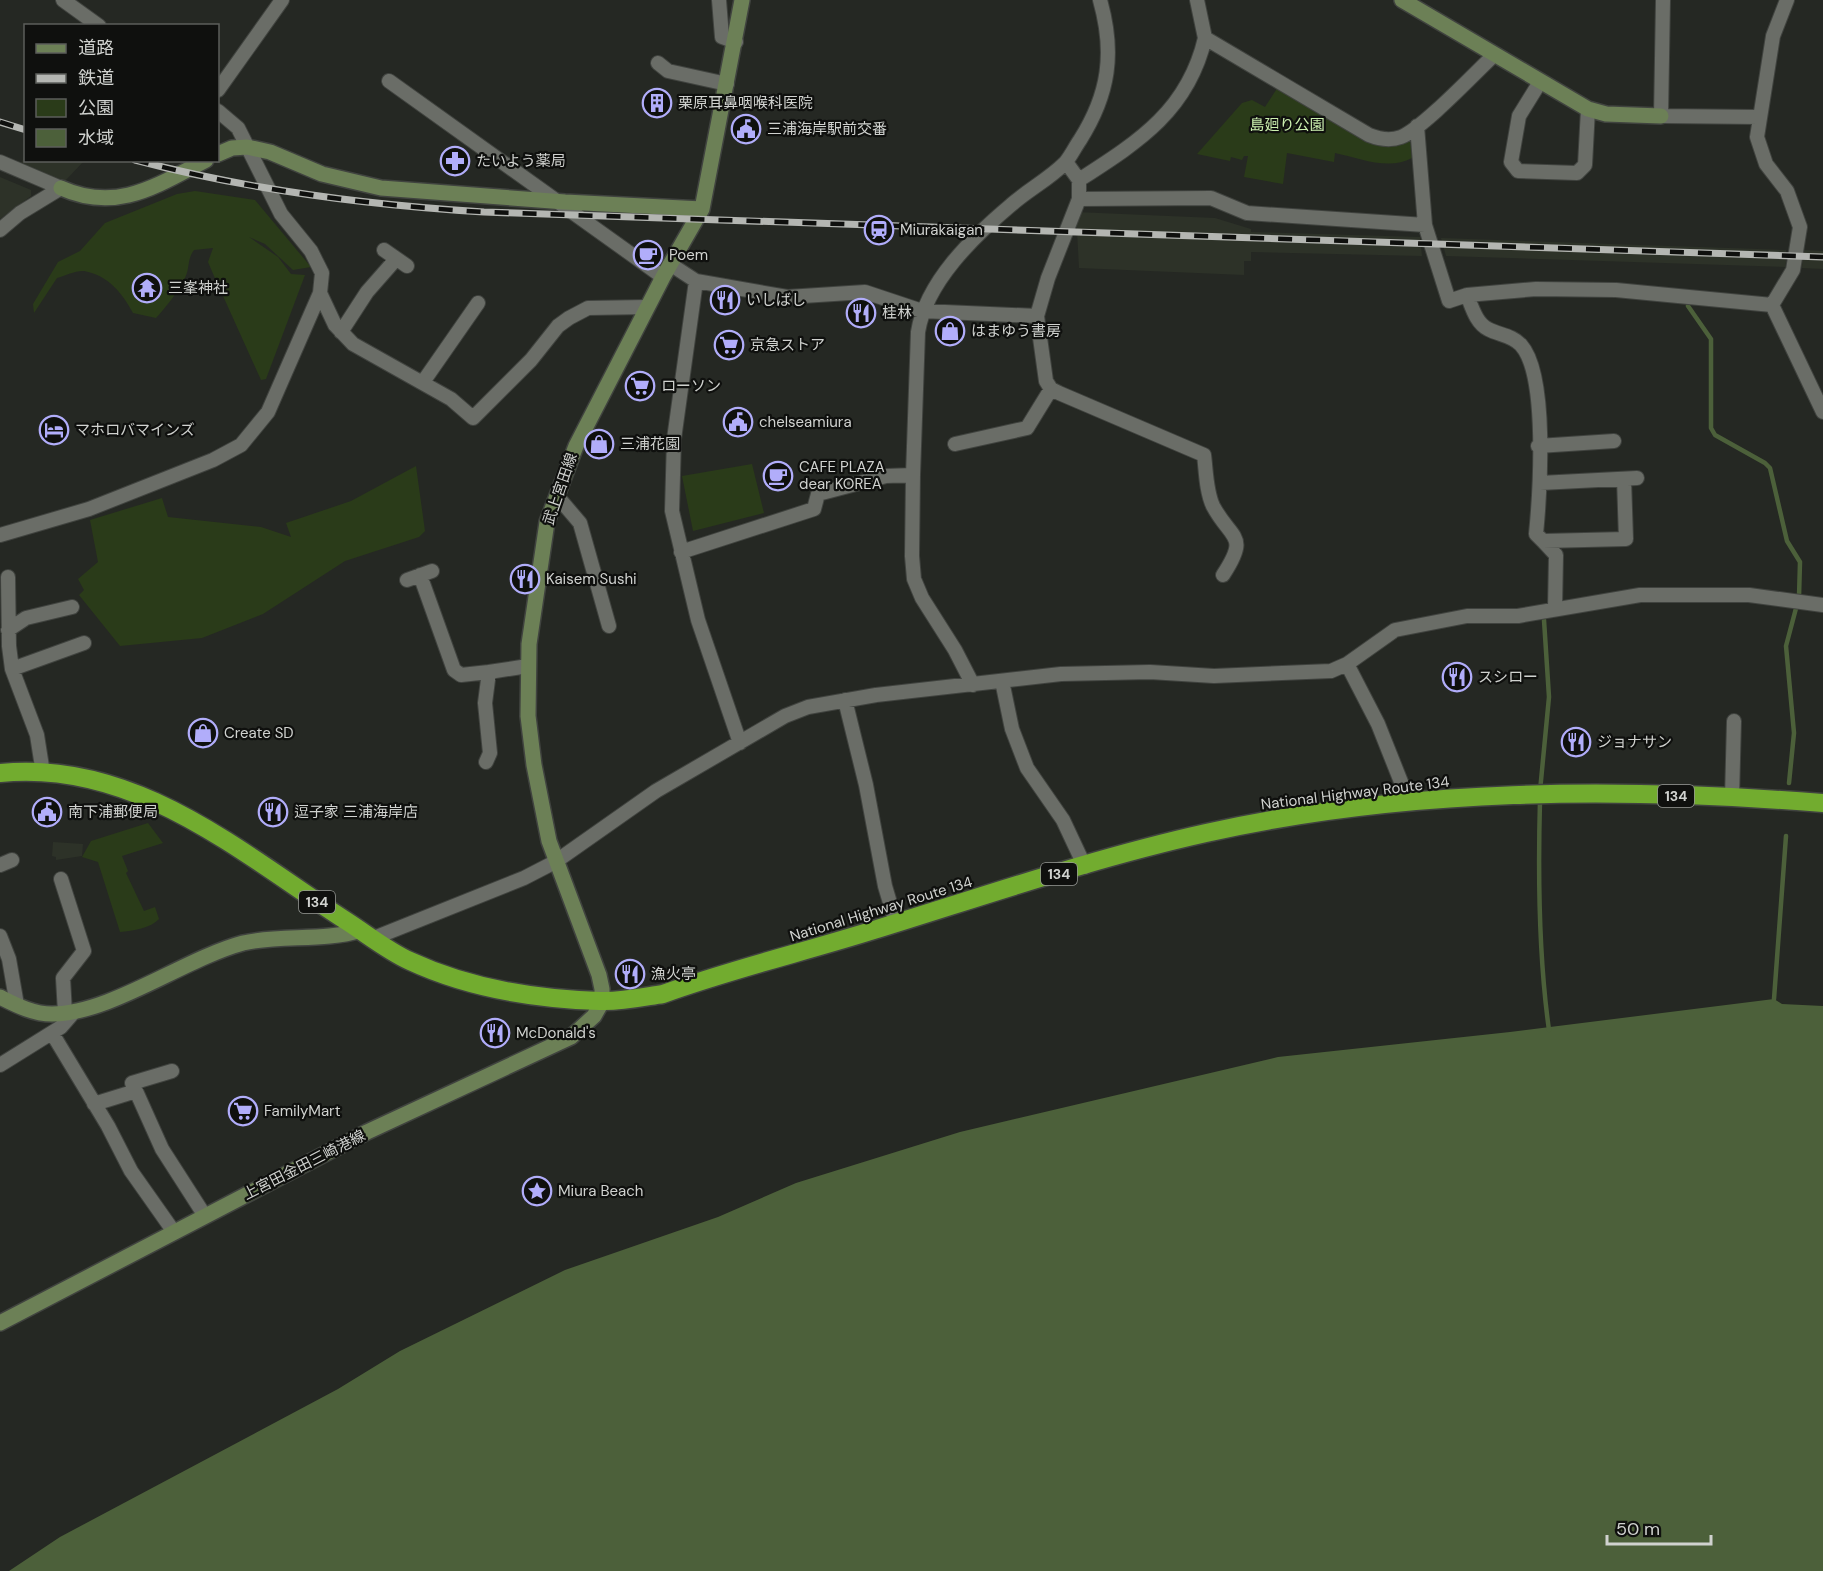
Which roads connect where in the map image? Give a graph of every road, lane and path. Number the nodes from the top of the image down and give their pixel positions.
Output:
1 (63, 0) edge
2 (282, 0) edge
3 (719, 0) edge
4 (742, 0) edge
5 (1100, 0) edge
6 (1197, 0) edge
7 (1402, 0) edge
8 (1663, 0) edge
9 (1787, 0) edge
10 (96, 24) edge
11 (1205, 38) junction
12 (736, 42) junction
13 (1493, 56) junction
14 (658, 63) dead end
15 (389, 81) dead end
16 (1540, 82) junction
17 (727, 84) junction
18 (219, 89) edge
19 (1588, 109) junction
20 (219, 112) edge
21 (1661, 116) junction
22 (1758, 117) junction
23 (1417, 126) junction
24 (247, 147) junction
25 (219, 154) edge
26 (0, 162) edge
27 (202, 162) edge
28 (1066, 162) junction
29 (1079, 180) junction
30 (61, 188) junction
31 (1080, 199) junction
32 (555, 201) junction
33 (702, 208) junction
34 (1425, 225) junction
35 (0, 230) edge
36 (384, 250) dead end
37 (667, 271) junction
38 (696, 281) junction
39 (320, 293) junction
40 (1467, 295) junction
41 (478, 303) dead end
42 (1772, 305) junction
43 (647, 307) junction
44 (922, 311) junction
45 (1037, 316) junction
46 (341, 332) junction
47 (423, 382) junction
48 (1051, 389) junction
49 (1823, 412) edge
50 (1614, 441) dead end
51 (955, 444) dead end
52 (1538, 446) junction
53 (913, 475) junction
54 (1540, 483) junction
55 (557, 496) junction
56 (0, 535) edge
57 (1543, 541) junction
58 (681, 552) junction
59 (1223, 574) dead end
60 (420, 575) dead end
61 (8, 577) dead end
62 (1823, 605) edge
63 (72, 607) dead end
64 (1556, 609) junction
65 (609, 627) dead end
66 (8, 630) junction
67 (84, 643) dead end
68 (1347, 664) junction
69 (528, 666) junction
70 (12, 669) junction
71 (489, 672) junction
72 (1002, 681) junction
73 (973, 685) junction
74 (845, 700) junction
75 (1734, 721) dead end
76 (740, 743) junction
77 (486, 762) dead end
78 (0, 773) edge
79 (43, 773) junction
80 (1732, 798) junction
81 (1409, 802) junction
82 (1823, 803) edge
83 (555, 862) junction
84 (1085, 867) junction
85 (61, 879) dead end
86 (896, 923) junction
87 (367, 934) junction
88 (0, 936) edge
89 (0, 997) edge
90 (602, 1002) junction
91 (17, 1005) junction
92 (69, 1013) junction
93 (52, 1033) junction
94 (0, 1065) edge
95 (172, 1071) dead end
96 (136, 1091) junction
97 (94, 1104) junction
98 (205, 1216) junction
99 (174, 1232) junction
100 (0, 1323) edge

1 - 10 street
2 - 18 street
3 - 12 street
4 - 12 main road, 武上宮田線
5 - 28 street
6 - 11 street
7 - 13 main road
8 - 21 street
9 - 22 street
11 - 23 street
11 - 29 street
12 - 17 main road, 武上宮田線
13 - 16 main road
13 - 23 street
14 - 17 street
15 - 32 street
16 - 19 main road
16 - 19 street
17 - 33 main road, 武上宮田線
19 - 21 main road
20 - 24 street
21 - 22 street
22 - 42 street
23 - 34 street
24 - 25 main road
24 - 32 main road
24 - 39 street
26 - 30 street
27 - 30 main road
28 - 29 street
28 - 44 street
29 - 31 street
30 - 35 street
31 - 34 street
31 - 45 street
32 - 33 main road
32 - 37 street
33 - 37 main road, 武上宮田線
34 - 40 street
36 - 46 street
37 - 38 street
37 - 43 main road, 武上宮田線
38 - 44 street
38 - 58 street
39 - 46 street
39 - 56 street
40 - 42 street
40 - 52 street
41 - 47 street
42 - 49 street
43 - 47 street
43 - 55 main road, 武上宮田線
44 - 45 street
44 - 53 street
45 - 48 street
46 - 47 street
48 - 51 street
48 - 59 street
50 - 52 street
52 - 54 street
53 - 58 street
53 - 73 street
54 - 57 street
54 - 57 street
55 - 65 street
55 - 69 main road, 武上宮田線
57 - 64 street
58 - 76 street
60 - 71 street
61 - 66 street
62 - 64 street
63 - 66 street
64 - 68 street
66 - 70 street
67 - 70 street
68 - 72 street
68 - 81 street
69 - 71 street
69 - 83 main road, 武上宮田線
70 - 79 street
71 - 77 street
72 - 73 street
72 - 84 street
73 - 74 street
74 - 76 street
74 - 86 street
75 - 80 street
76 - 83 street
78 - 79 highway, National Highway Route 134 / 134
79 - 87 highway, National Highway Route 134 / 134
80 - 81 highway, National Highway Route 134 / 134
80 - 82 highway, National Highway Route 134 / 134
81 - 84 highway, National Highway Route 134 / 134
83 - 87 street
83 - 90 main road, 武上宮田線
84 - 86 highway, National Highway Route 134 / 134
85 - 92 street
86 - 90 highway, National Highway Route 134 / 134
87 - 90 highway, National Highway Route 134 / 134
87 - 92 main road
88 - 91 street
89 - 91 main road
90 - 98 main road, 上宮田金田三崎港線
91 - 92 main road
92 - 93 street
93 - 94 street
93 - 97 street
95 - 96 street
96 - 97 street
96 - 98 street
97 - 99 street
98 - 99 main road, 上宮田金田三崎港線
99 - 100 main road, 上宮田金田三崎港線

